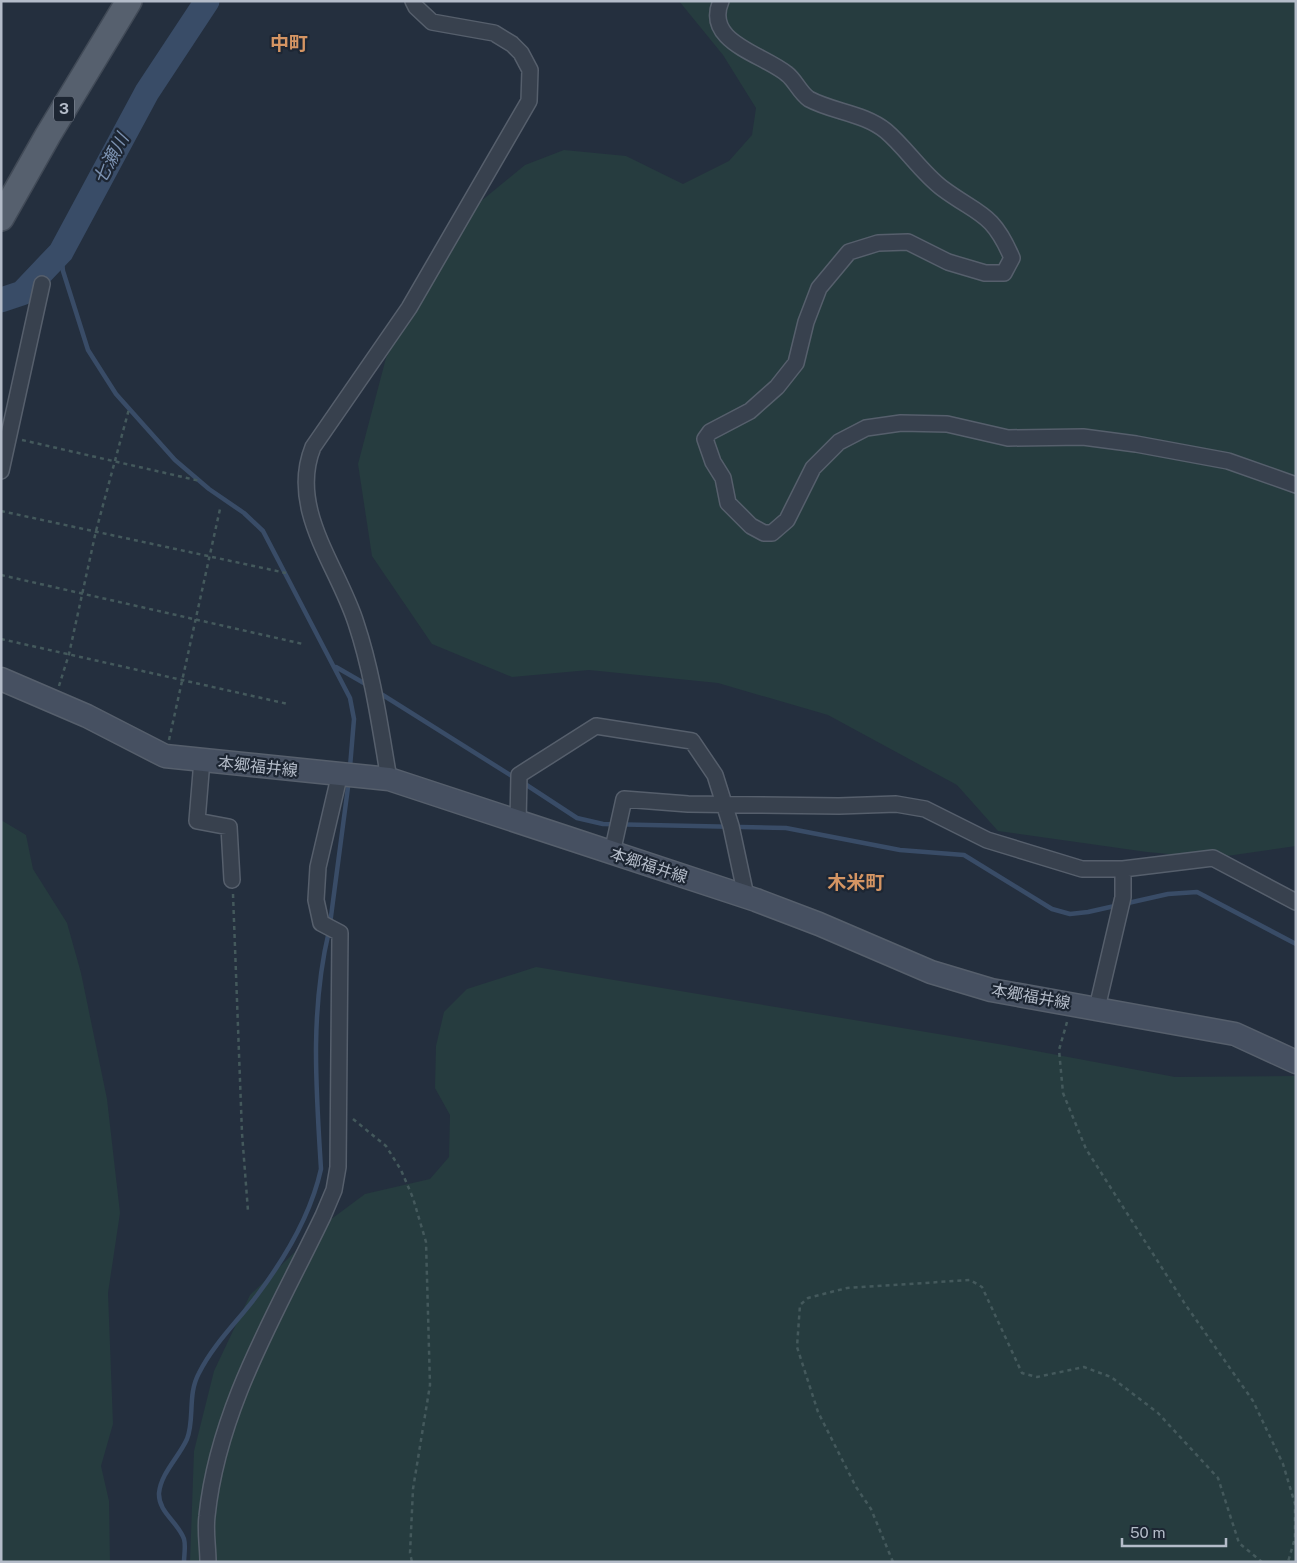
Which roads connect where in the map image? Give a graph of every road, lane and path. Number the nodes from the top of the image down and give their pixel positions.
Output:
1 (129, 1) edge
2 (413, 1) edge
3 (720, 1) edge
4 (1, 218) edge
5 (42, 284) dead end
6 (129, 409) dead end
7 (5, 437) edge
8 (116, 462) junction
9 (1, 471) edge
10 (200, 481) dead end
11 (1296, 485) edge
12 (220, 509) dead end
13 (1, 511) edge
14 (96, 531) junction
15 (209, 556) junction
16 (286, 573) dead end
17 (1, 575) edge
18 (82, 593) junction
19 (195, 619) junction
20 (1, 639) edge
21 (303, 644) dead end
22 (69, 654) junction
23 (1, 679) edge
24 (184, 680) junction
25 (54, 702) junction
26 (288, 704) dead end
27 (165, 756) junction
28 (202, 760) junction
29 (340, 773) junction
30 (389, 779) junction
31 (724, 804) junction
32 (518, 822) junction
33 (612, 853) junction
34 (1123, 869) junction
35 (232, 880) joint
36 (746, 896) junction
37 (1296, 902) edge
38 (1072, 1003) junction
39 (1097, 1008) junction
40 (1296, 1062) edge
41 (339, 1109) junction
42 (248, 1211) dead end
43 (208, 1562) edge
44 (412, 1562) edge
45 (893, 1562) edge
46 (1262, 1562) edge
47 (1288, 1562) edge

1 - 4 main road, 3
2 - 30 street
3 - 11 street
5 - 7 street
6 - 8 path
7 - 8 path
7 - 9 street
8 - 10 path
8 - 14 path
12 - 15 path
13 - 14 path
14 - 15 path
14 - 18 path
15 - 16 path
15 - 19 path
17 - 18 path
18 - 19 path
18 - 22 path
19 - 21 path
19 - 24 path
20 - 22 path
22 - 24 path
22 - 25 path
23 - 25 main road, 本郷福井線
24 - 26 path
24 - 27 path
25 - 27 main road, 本郷福井線
27 - 28 main road, 本郷福井線
28 - 29 main road, 本郷福井線
28 - 35 street
29 - 30 main road, 本郷福井線
29 - 41 street
30 - 32 main road, 本郷福井線
31 - 32 street
31 - 33 street
31 - 34 street
31 - 36 street
32 - 33 main road, 本郷福井線
33 - 36 main road, 本郷福井線
34 - 37 street
34 - 39 street
35 - 42 path
36 - 38 main road, 本郷福井線
38 - 39 main road, 本郷福井線
38 - 47 path
39 - 40 main road, 本郷福井線
41 - 43 street
41 - 44 path
45 - 46 path

